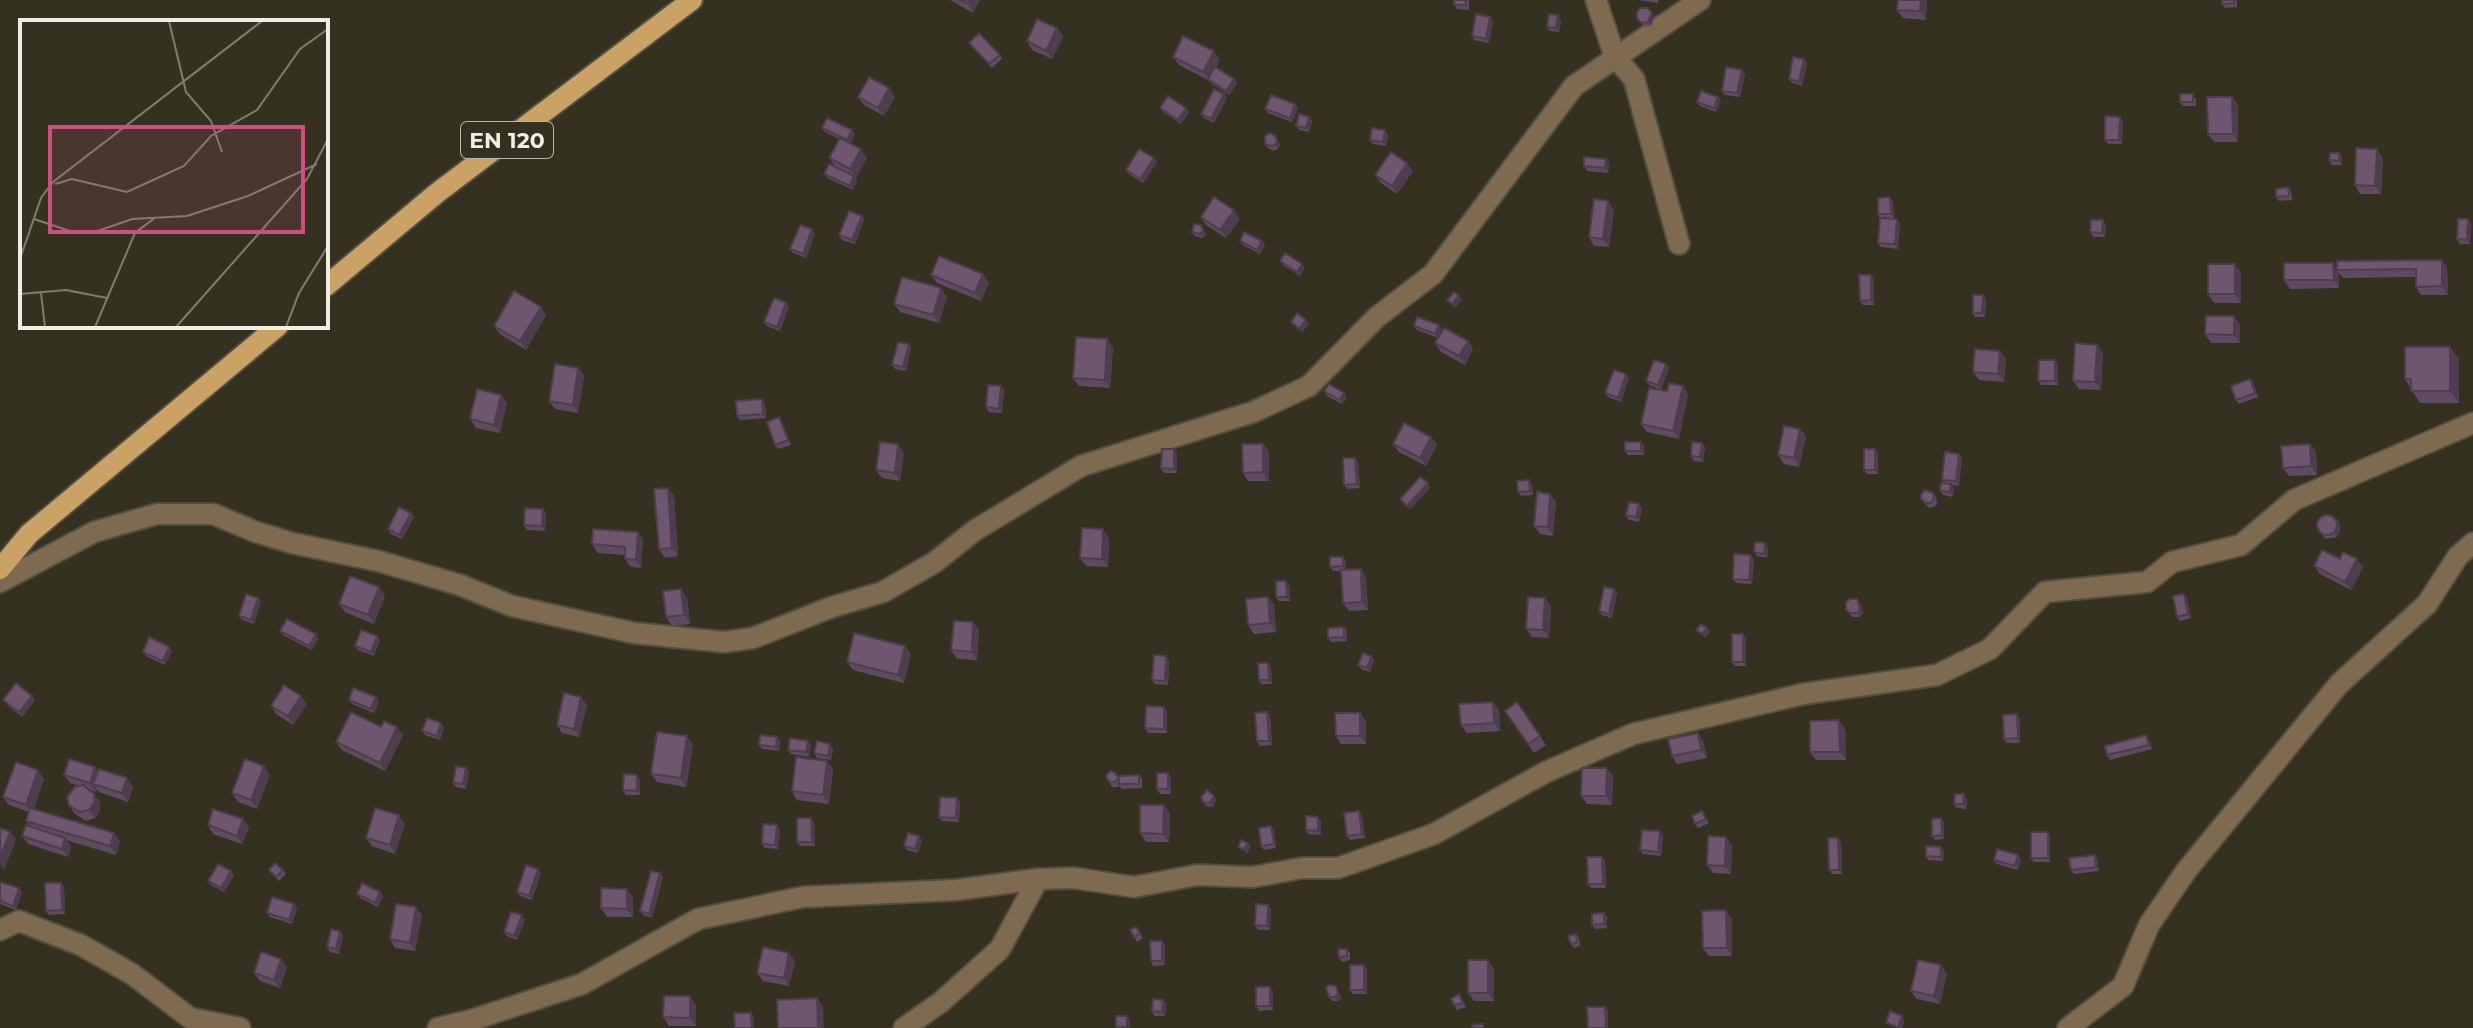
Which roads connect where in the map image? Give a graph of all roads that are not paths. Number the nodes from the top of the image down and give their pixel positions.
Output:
1 (692, 0) edge
2 (1596, 0) edge
3 (1700, 0) edge
4 (1615, 57) junction
5 (1679, 244) dead end
6 (328, 284) edge
7 (276, 328) edge
8 (2473, 423) edge
9 (2473, 543) edge
10 (0, 569) edge
11 (0, 582) edge
12 (1038, 879) junction
13 (0, 930) edge
14 (240, 1028) edge
15 (438, 1028) edge
16 (904, 1028) edge
17 (2068, 1028) edge

1 - 6 main road, EN 120
2 - 4 street
3 - 4 street
4 - 5 street
4 - 11 street
7 - 10 main road
8 - 12 street
9 - 17 street
12 - 15 street
12 - 16 street
13 - 14 street

